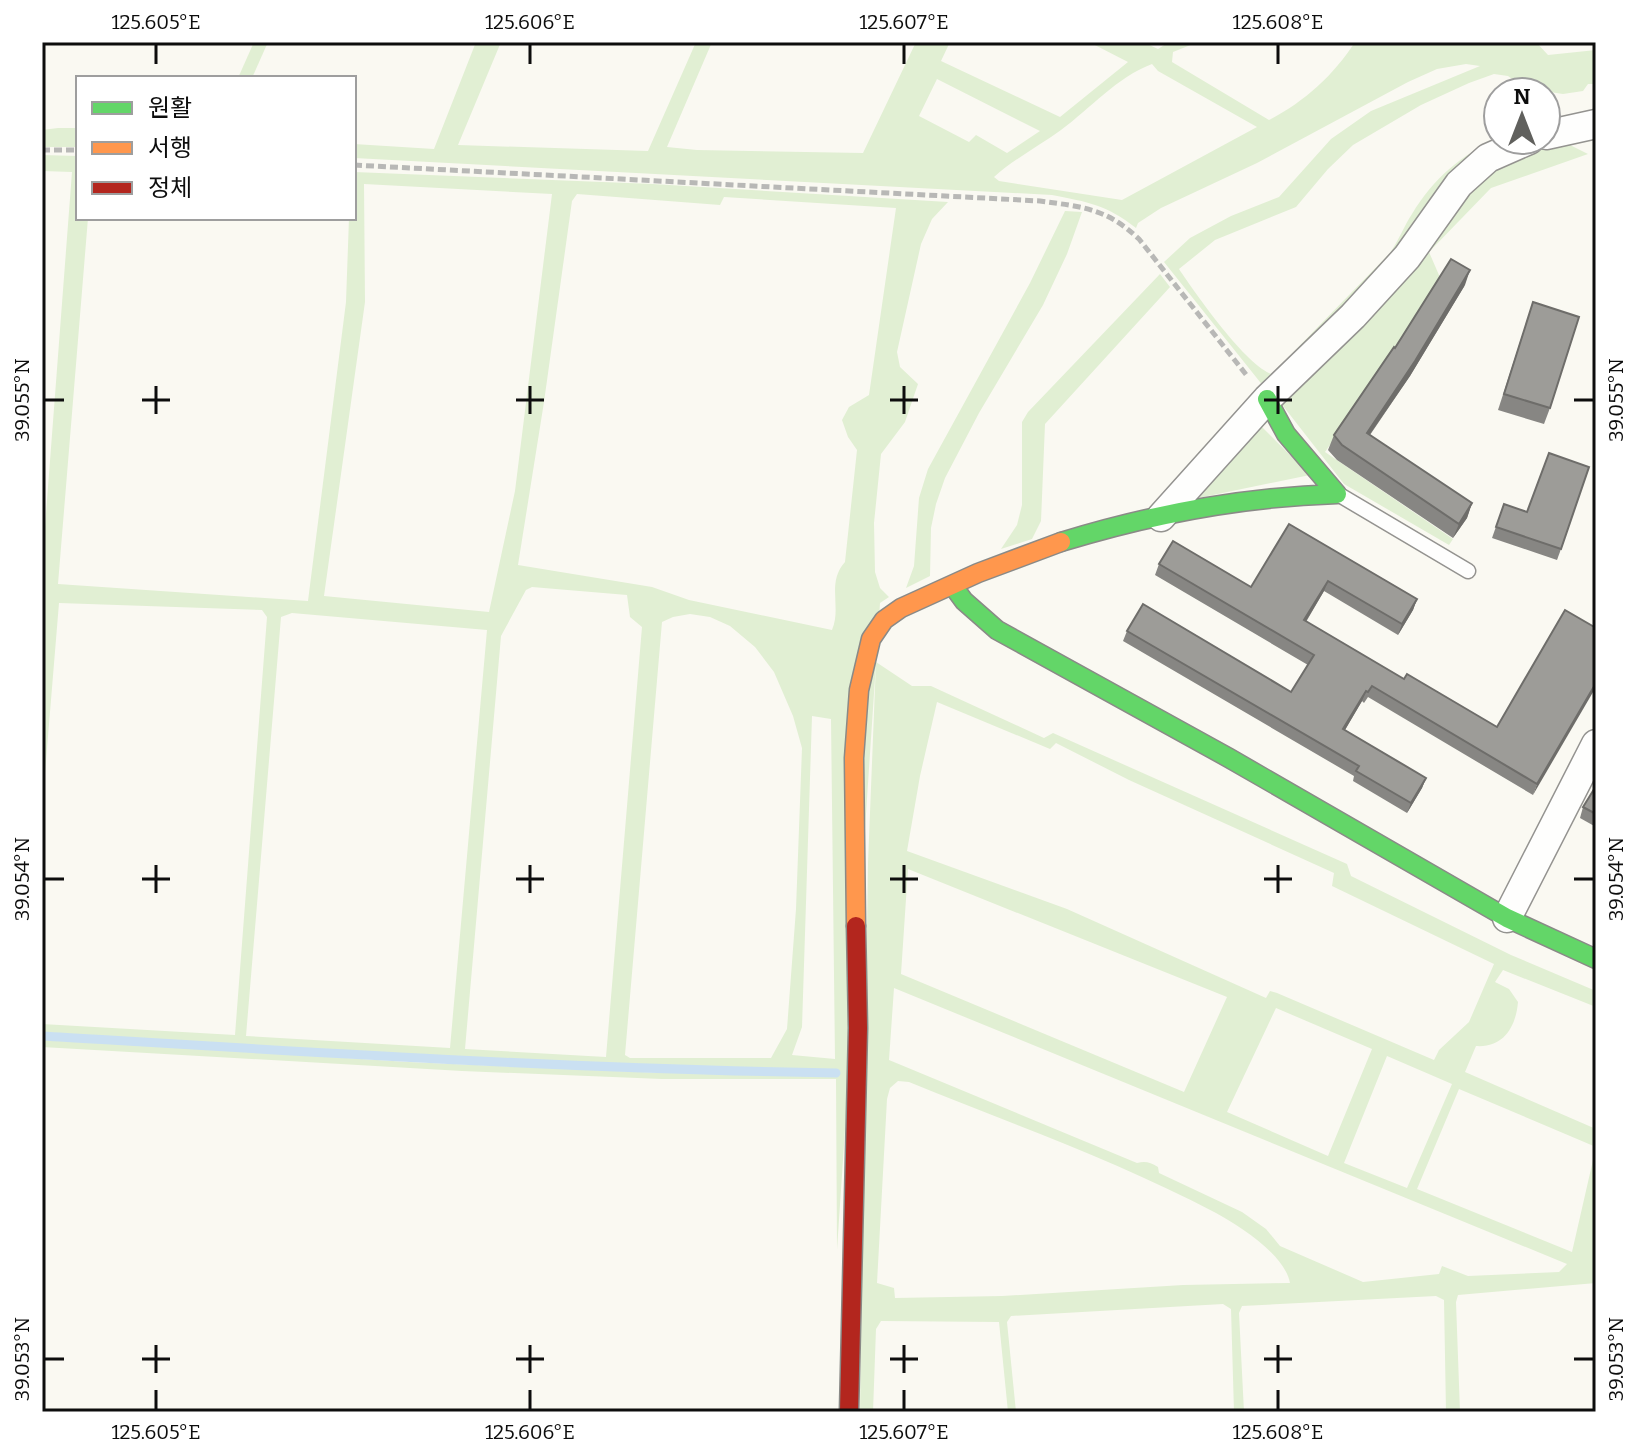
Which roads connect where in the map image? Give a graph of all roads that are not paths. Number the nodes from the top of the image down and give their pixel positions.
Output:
1 (1596, 124) edge
2 (1562, 131) edge
3 (1493, 156) edge
4 (1267, 399) junction
5 (1337, 494) junction
6 (1161, 517) junction
7 (1468, 571) dead end
8 (953, 586) junction
9 (1596, 744) edge
10 (1507, 918) junction
11 (1596, 959) edge
12 (849, 1412) edge

1 - 2 street
3 - 4 street
4 - 5 street
4 - 6 street
5 - 6 street
5 - 7 lane
6 - 8 street
8 - 10 street
8 - 12 street
9 - 10 street
10 - 11 street

